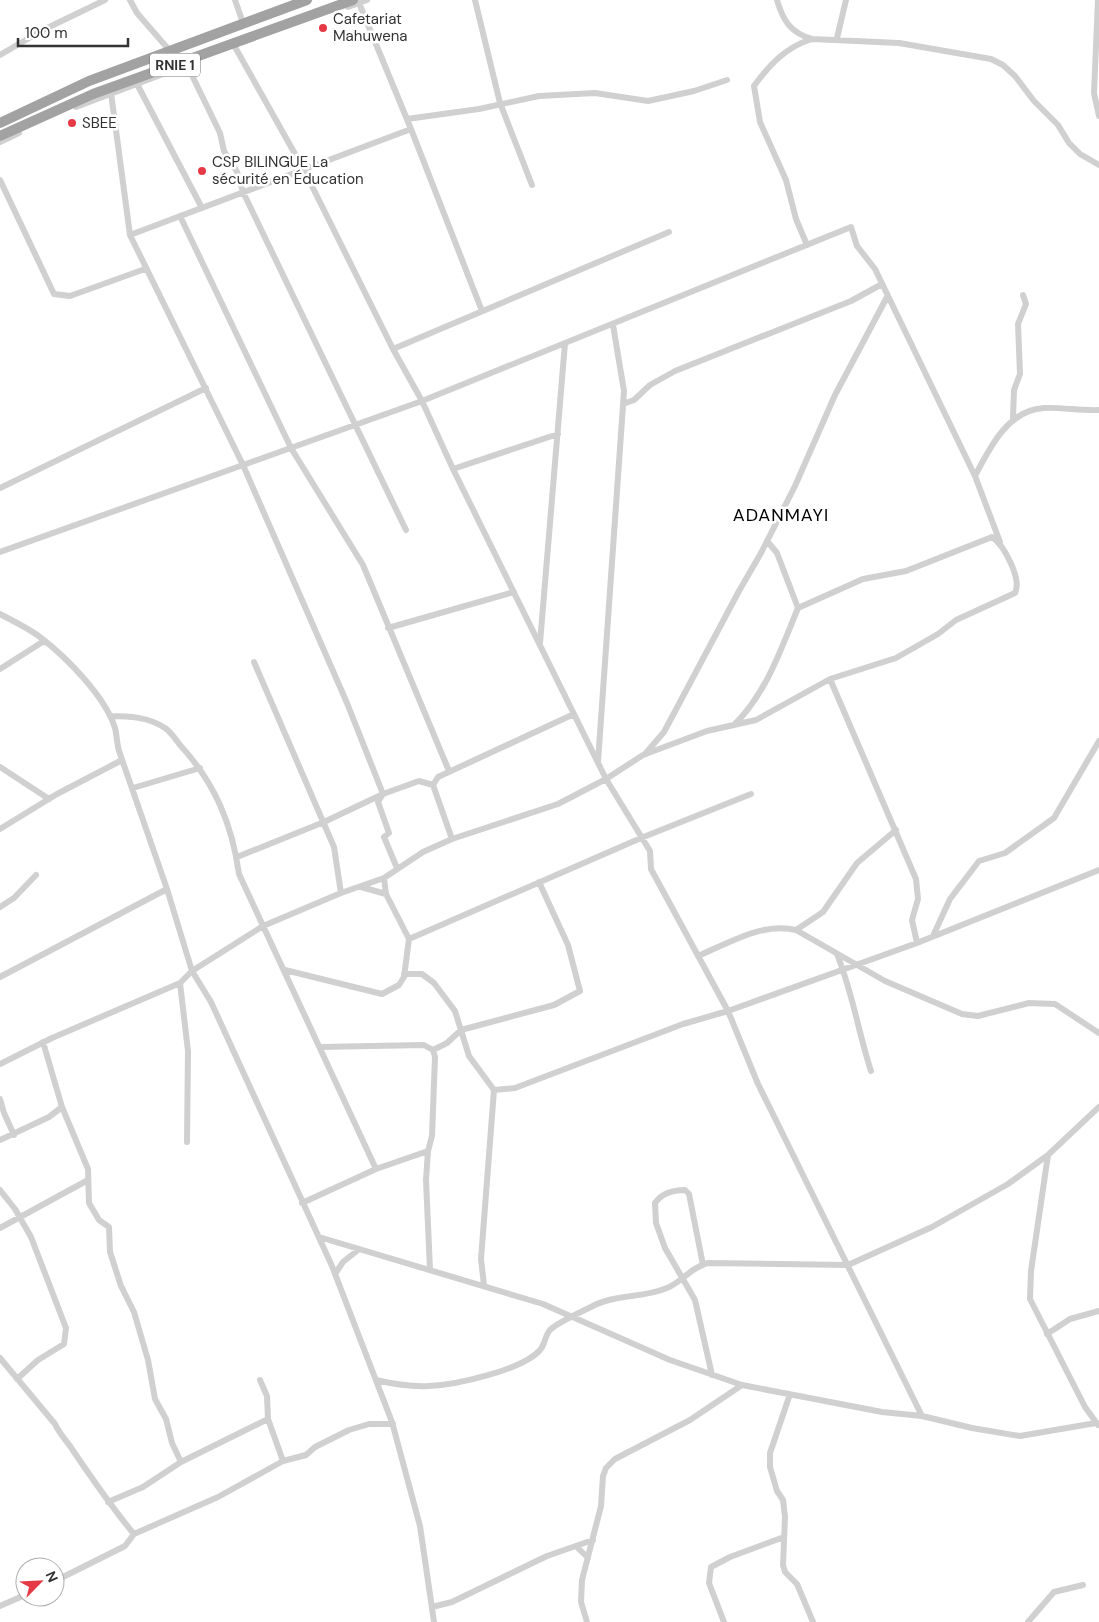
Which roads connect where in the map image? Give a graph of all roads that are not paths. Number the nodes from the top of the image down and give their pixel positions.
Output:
1 (105, 0) edge
2 (130, 0) edge
3 (235, 0) edge
4 (307, 0) edge
5 (367, 0) edge
6 (475, 0) edge
7 (777, 0) edge
8 (846, 0) edge
9 (1098, 0) edge
10 (356, 2) edge
11 (292, 3) edge
12 (243, 23) junction
13 (837, 38) junction
14 (812, 39) junction
15 (235, 47) junction
16 (170, 51) junction
17 (0, 54) edge
18 (187, 65) junction
19 (727, 80) dead end
20 (137, 84) junction
21 (111, 93) junction
22 (500, 103) junction
23 (1099, 116) edge
24 (407, 119) junction
25 (0, 123) edge
26 (411, 129) junction
27 (0, 136) edge
28 (0, 142) edge
29 (1099, 165) edge
30 (304, 170) junction
31 (0, 180) edge
32 (532, 185) dead end
33 (243, 192) junction
34 (202, 208) junction
35 (180, 216) junction
36 (670, 232) dead end
37 (130, 235) junction
38 (808, 245) junction
39 (145, 269) junction
40 (882, 284) junction
41 (1023, 295) dead end
42 (887, 297) junction
43 (482, 311) junction
44 (613, 325) junction
45 (565, 343) junction
46 (393, 349) junction
47 (206, 388) junction
48 (422, 401) junction
49 (623, 404) junction
50 (1099, 410) edge
51 (1013, 418) junction
52 (355, 425) junction
53 (558, 434) junction
54 (291, 448) junction
55 (243, 465) junction
56 (453, 469) junction
57 (976, 476) junction
58 (1, 485) edge
59 (406, 530) dead end
60 (767, 542) junction
61 (1000, 542) junction
62 (0, 552) edge
63 (514, 592) junction
64 (798, 608) junction
65 (0, 614) edge
66 (388, 628) junction
67 (44, 641) junction
68 (540, 643) junction
69 (254, 662) dead end
70 (0, 669) edge
71 (830, 680) junction
72 (574, 714) junction
73 (110, 716) junction
74 (734, 725) junction
75 (1099, 741) edge
76 (643, 755) junction
77 (122, 760) junction
78 (598, 762) junction
79 (0, 767) edge
80 (200, 768) junction
81 (449, 771) junction
82 (606, 779) junction
83 (433, 785) junction
84 (133, 788) junction
85 (383, 794) junction
86 (751, 794) dead end
87 (49, 799) junction
88 (324, 822) junction
89 (0, 829) edge
90 (896, 830) junction
91 (641, 838) junction
92 (452, 839) junction
93 (237, 857) junction
94 (396, 868) junction
95 (1099, 870) edge
96 (36, 874) dead end
97 (384, 878) junction
98 (540, 882) junction
99 (361, 887) junction
100 (167, 889) junction
101 (341, 893) junction
102 (386, 894) junction
103 (0, 907) edge
104 (263, 926) junction
105 (796, 930) junction
106 (933, 936) junction
107 (409, 939) junction
108 (917, 943) junction
109 (837, 954) junction
110 (698, 956) junction
111 (858, 964) junction
112 (842, 968) junction
113 (285, 970) junction
114 (192, 972) junction
115 (404, 974) junction
116 (0, 977) edge
117 (180, 983) junction
118 (728, 1010) junction
119 (461, 1030) junction
120 (1099, 1034) edge
121 (43, 1042) junction
122 (320, 1047) junction
123 (433, 1050) junction
124 (0, 1064) edge
125 (871, 1071) dead end
126 (494, 1090) junction
127 (0, 1099) edge
128 (62, 1107) junction
129 (1099, 1107) edge
130 (14, 1135) junction
131 (0, 1140) edge
132 (187, 1142) dead end
133 (428, 1151) junction
134 (1048, 1155) junction
135 (376, 1169) junction
136 (88, 1180) junction
137 (0, 1190) edge
138 (302, 1203) junction
139 (20, 1218) junction
140 (0, 1228) edge
141 (319, 1238) junction
142 (358, 1250) junction
143 (703, 1265) junction
144 (848, 1265) junction
145 (430, 1270) junction
146 (335, 1274) junction
147 (682, 1278) junction
148 (484, 1285) junction
149 (1099, 1311) edge
150 (573, 1317) junction
151 (1047, 1334) junction
152 (0, 1358) edge
153 (712, 1375) junction
154 (18, 1380) junction
155 (260, 1380) dead end
156 (376, 1380) junction
157 (742, 1385) junction
158 (790, 1394) junction
159 (922, 1416) junction
160 (268, 1419) junction
161 (393, 1424) junction
162 (1098, 1424) edge
163 (283, 1461) junction
164 (181, 1462) junction
165 (108, 1502) junction
166 (134, 1534) junction
167 (784, 1537) junction
168 (593, 1540) junction
169 (577, 1547) junction
170 (588, 1558) junction
171 (65, 1576) edge
172 (1083, 1585) dead end
173 (15, 1599) edge
174 (0, 1606) edge
175 (432, 1606) junction
176 (434, 1622) edge
177 (587, 1622) edge
178 (724, 1622) edge
179 (813, 1622) edge
180 (1028, 1622) edge

1 - 17 street
2 - 16 street
3 - 12 street
4 - 11 highway, RNIE 1
5 - 10 street
6 - 22 street
7 - 14 street
8 - 13 street
9 - 23 street
10 - 15 street
10 - 24 street
10 - 27 highway, RNIE 1
11 - 12 highway, RNIE 1
12 - 16 highway, RNIE 1
13 - 14 street
13 - 29 street
14 - 38 street
15 - 18 street
15 - 30 street
16 - 25 highway, RNIE 1
18 - 20 street
18 - 33 street
19 - 22 street
20 - 21 street
20 - 34 street
21 - 28 street
21 - 37 street
22 - 24 street
22 - 32 street
24 - 26 street
26 - 30 street
26 - 43 street
30 - 33 street
30 - 46 street
31 - 39 street
33 - 34 street
33 - 52 street
34 - 35 street
35 - 37 street
35 - 54 street
36 - 43 street
37 - 39 street
38 - 40 street
38 - 44 street
39 - 47 street
40 - 42 street
40 - 49 street
41 - 51 street
42 - 57 street
42 - 60 street
43 - 46 street
44 - 45 street
44 - 49 street
45 - 48 street
45 - 53 street
46 - 48 street
47 - 55 street
47 - 58 street
48 - 52 street
48 - 56 street
49 - 78 street
50 - 51 street
51 - 57 street
52 - 54 street
52 - 59 street
53 - 56 street
53 - 68 street
54 - 55 street
54 - 66 street
55 - 62 street
55 - 85 street
56 - 63 street
57 - 61 street
60 - 64 street
60 - 76 street
61 - 64 street
61 - 71 street
63 - 66 street
63 - 68 street
64 - 74 street
65 - 67 street
66 - 81 street
67 - 70 street
67 - 73 street
68 - 72 street
69 - 88 street
71 - 74 street
71 - 90 street
72 - 78 street
72 - 81 street
73 - 77 street
73 - 80 street
74 - 76 street
75 - 106 street
76 - 82 street
77 - 84 street
77 - 87 street
78 - 82 street
79 - 87 street
80 - 84 street
80 - 93 street
81 - 83 street
82 - 91 street
82 - 92 street
83 - 85 street
83 - 92 street
84 - 100 street
85 - 88 street
85 - 94 street
86 - 91 street
87 - 89 street
88 - 93 street
88 - 101 street
90 - 105 street
90 - 108 street
91 - 98 street
91 - 110 street
92 - 94 street
93 - 104 street
94 - 97 street
95 - 106 street
96 - 103 street
97 - 99 street
97 - 102 street
98 - 107 street
98 - 119 street
99 - 101 street
99 - 102 street
100 - 114 street
100 - 116 street
101 - 104 street
102 - 107 street
104 - 113 street
104 - 114 street
105 - 109 street
105 - 110 street
106 - 108 street
107 - 115 street
108 - 111 street
109 - 111 street
109 - 112 street
110 - 118 street
111 - 112 street
111 - 120 street
112 - 118 street
112 - 125 street
113 - 115 street
113 - 122 street
114 - 117 street
114 - 138 street
115 - 119 street
117 - 121 street
117 - 132 street
118 - 126 street
118 - 144 street
119 - 123 street
119 - 126 street
121 - 124 street
121 - 128 street
122 - 123 street
122 - 135 street
123 - 133 street
126 - 148 street
127 - 130 street
128 - 130 street
128 - 136 street
129 - 134 street
130 - 131 street
133 - 135 street
133 - 145 street
134 - 144 street
134 - 151 street
135 - 138 street
136 - 139 street
136 - 164 street
137 - 139 street
138 - 141 street
139 - 140 street
139 - 154 street
141 - 142 street
141 - 146 street
142 - 145 street
142 - 146 street
143 - 144 street
143 - 147 street
143 - 147 street
144 - 159 street
145 - 148 street
146 - 156 street
147 - 150 street
147 - 153 street
148 - 150 street
149 - 151 street
150 - 153 street
150 - 156 street
151 - 162 street
152 - 154 street
153 - 157 street
154 - 165 street
155 - 160 street
156 - 161 street
157 - 158 street
157 - 168 street
158 - 159 street
158 - 167 street
159 - 162 street
160 - 163 street
160 - 164 street
161 - 163 street
161 - 175 street
163 - 166 street
164 - 165 street
165 - 166 street
166 - 171 street
167 - 178 street
167 - 179 street
168 - 169 street
168 - 170 street
169 - 170 street
169 - 175 street
170 - 177 street
172 - 180 street
173 - 174 street
175 - 176 street

